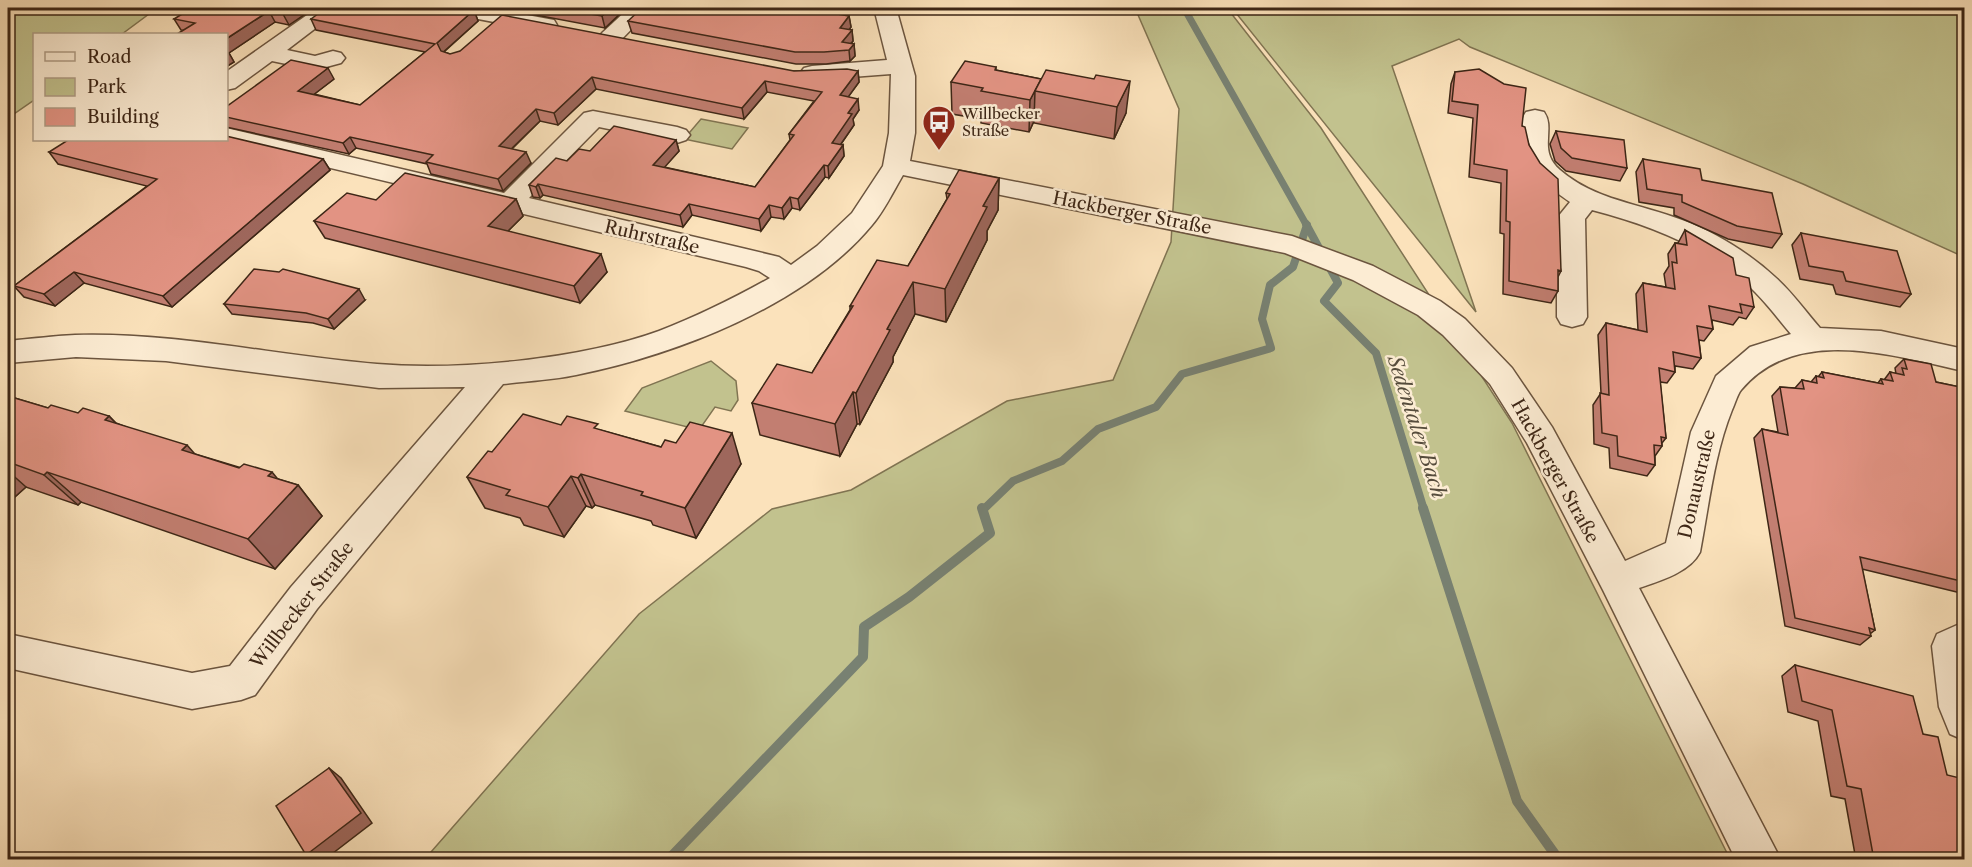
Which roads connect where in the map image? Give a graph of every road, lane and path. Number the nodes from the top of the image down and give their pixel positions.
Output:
1 (332, 8) edge
2 (457, 8) edge
3 (641, 8) edge
4 (885, 8) edge
5 (501, 16) junction
6 (478, 36) edge
7 (268, 53) junction
8 (333, 58) dead end
9 (900, 66) junction
10 (786, 71) edge
11 (228, 82) edge
12 (1535, 117) dead end
13 (677, 135) dead end
14 (228, 136) edge
15 (896, 166) junction
16 (1586, 200) junction
17 (509, 203) junction
18 (791, 279) junction
19 (1572, 317) dead end
20 (1812, 339) junction
21 (8, 352) edge
22 (1965, 360) edge
23 (494, 374) junction
24 (1616, 579) junction
25 (1965, 639) edge
26 (8, 651) edge
27 (1965, 721) edge
28 (1758, 860) edge

1 - 7 street
2 - 5 street
3 - 5 street
4 - 9 street
5 - 6 street
7 - 8 street
7 - 11 street
9 - 10 street
9 - 15 street
12 - 16 street
13 - 17 street
14 - 17 street, Ruhrstraße
15 - 18 street
15 - 24 street, Hackberger Straße
16 - 19 street
16 - 20 street
17 - 18 street, Ruhrstraße
18 - 23 street
20 - 22 street, Donaustraße
20 - 24 street, Donaustraße
21 - 23 street
23 - 26 street, Willbecker Straße
24 - 28 street, Hackberger Straße
25 - 27 street

